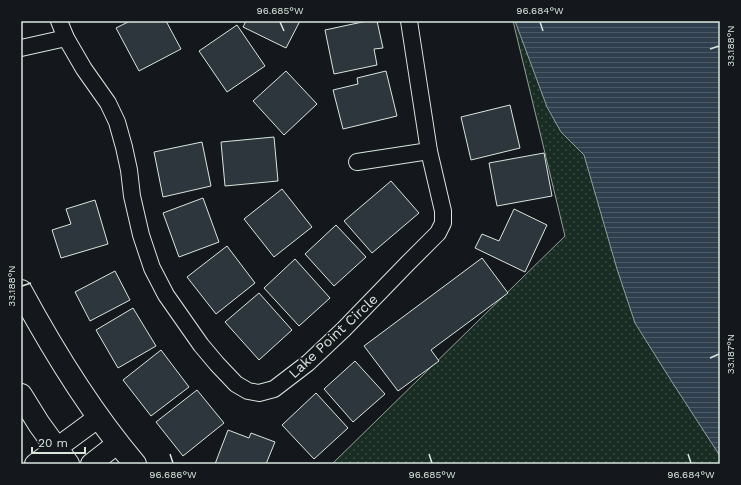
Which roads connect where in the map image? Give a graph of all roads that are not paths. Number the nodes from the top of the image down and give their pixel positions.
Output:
1 (59, 21) edge
2 (409, 21) edge
3 (66, 38) junction
4 (21, 48) edge
5 (429, 151) junction
6 (357, 162) dead end
7 (21, 291) edge
8 (21, 395) edge
9 (99, 417) junction
10 (118, 443) junction
11 (62, 456) edge
12 (35, 464) edge
13 (91, 464) edge
14 (135, 464) edge

1 - 3 street, Lake Point Circle
2 - 5 street, Lake Point Circle
3 - 4 street
3 - 5 street, Lake Point Circle
5 - 6 street
7 - 9 main road
8 - 11 main road
9 - 10 main road
9 - 11 street
10 - 13 street
10 - 14 main road
11 - 12 street

